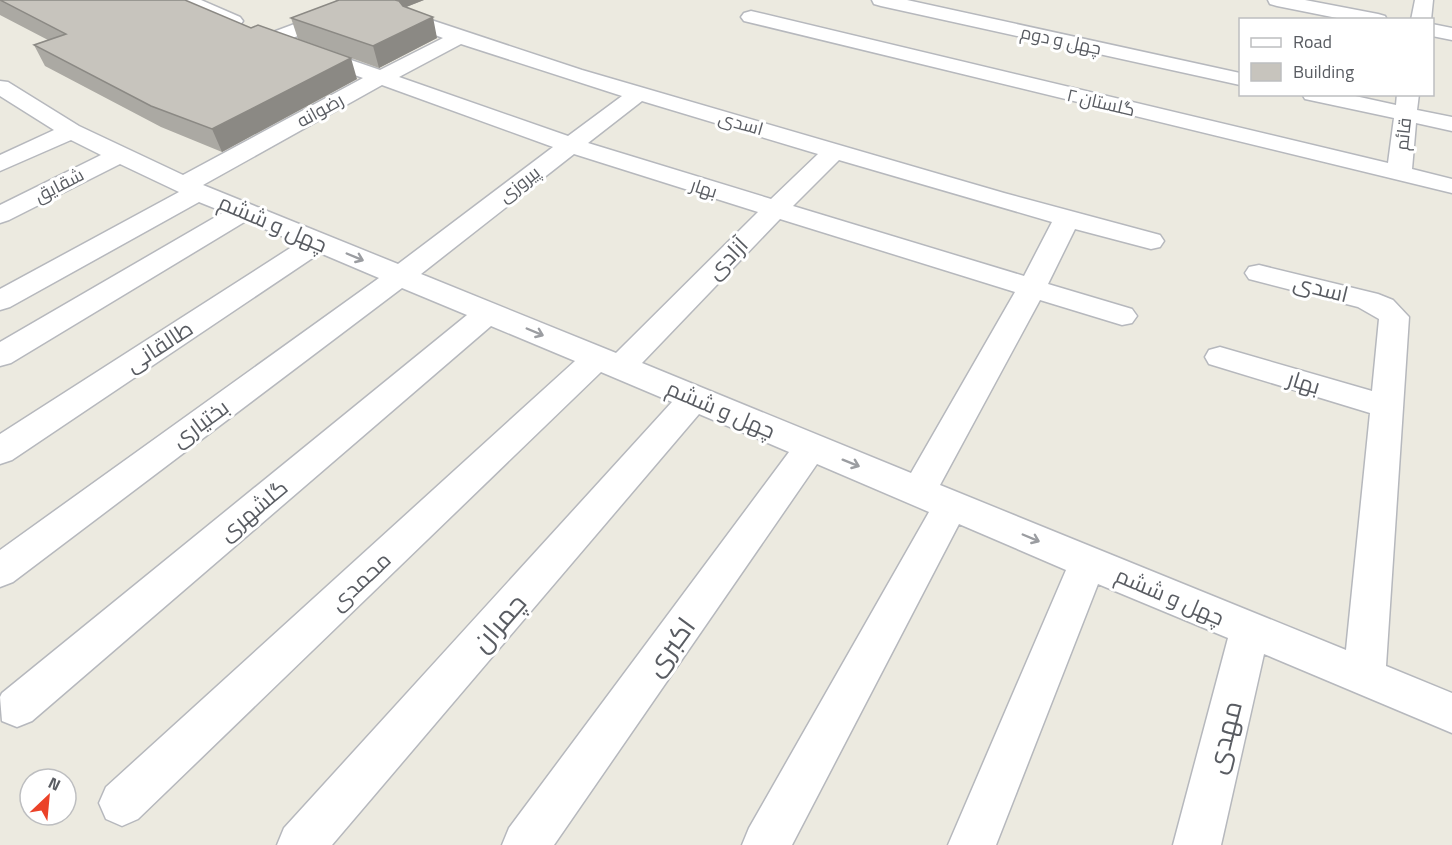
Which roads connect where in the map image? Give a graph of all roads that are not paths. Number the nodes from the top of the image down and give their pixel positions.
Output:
1 (186, 0) edge
2 (376, 0) edge
3 (881, 0) edge
4 (984, 0) edge
5 (1277, 0) edge
6 (1424, 0) edge
7 (751, 17) dead end
8 (1368, 18) edge
9 (1420, 18) edge
10 (965, 20) junction
11 (416, 21) edge
12 (1434, 30) edge
13 (1452, 34) edge
14 (458, 38) junction
15 (272, 39) junction
16 (927, 60) junction
17 (380, 78) junction
18 (1239, 79) edge
19 (0, 87) edge
20 (639, 93) junction
21 (1332, 96) edge
22 (1407, 104) edge
23 (1452, 124) edge
24 (71, 131) junction
25 (570, 145) junction
26 (835, 151) junction
27 (119, 155) junction
28 (0, 164) edge
29 (1399, 173) junction
30 (1452, 186) edge
31 (191, 188) junction
32 (774, 210) junction
33 (244, 211) junction
34 (0, 215) edge
35 (1067, 219) junction
36 (1151, 241) dead end
37 (318, 242) junction
38 (1259, 273) dead end
39 (400, 276) junction
40 (1032, 288) junction
41 (0, 301) edge
42 (489, 312) junction
43 (1122, 316) dead end
44 (0, 356) edge
45 (1220, 357) dead end
46 (609, 363) junction
47 (694, 398) junction
48 (1388, 407) junction
49 (811, 447) junction
50 (0, 451) edge
51 (935, 498) junction
52 (1088, 562) junction
53 (0, 571) edge
54 (1250, 629) junction
55 (1364, 677) junction
56 (17, 707) dead end
57 (1452, 713) edge
58 (122, 803) dead end
59 (301, 845) edge
60 (526, 845) edge
61 (766, 845) edge
62 (972, 845) edge
63 (1197, 845) edge

1 - 15 street, بهار
2 - 15 street
3 - 10 street, چهل و دوم
4 - 10 street
5 - 8 street
6 - 9 street
7 - 16 street, گلستان ۲
10 - 16 street
10 - 18 street, چهل و دوم
11 - 14 street, اسدی
12 - 13 street
14 - 17 street, رضوانه
14 - 20 street, اسدی
15 - 17 street, بهار
16 - 29 street, گلستان ۲
17 - 25 street, بهار
17 - 31 street, رضوانه
19 - 24 street, چهل و ششم
20 - 25 street, پیروزی
20 - 26 street, اسدی
21 - 22 street
22 - 23 street
22 - 29 street, قائم
24 - 27 street, چهل و ششم
24 - 28 street
25 - 32 street, بهار
25 - 39 street, پیروزی
26 - 32 street, آزادی
26 - 35 street, اسدی
27 - 31 street, چهل و ششم
27 - 34 street, شقایق
29 - 30 street, گلستان ۲
31 - 33 street, چهل و ششم
31 - 41 street, رضوانه
32 - 40 street, بهار
32 - 46 street, آزادی
33 - 37 street, چهل و ششم
33 - 44 street
35 - 36 street, اسدی
35 - 40 street
37 -> 39 street, چهل و ششم
37 - 50 street, طالقانی
38 - 48 street, اسدی
39 - 42 street, چهل و ششم
39 - 53 street, بختیاری
40 - 43 street, بهار
40 - 51 street
42 -> 46 street, چهل و ششم
42 - 56 street, گلشهری
45 - 48 street, بهار
46 - 47 street, چهل و ششم
46 - 58 street, محمدی
47 - 49 street, چهل و ششم
47 - 59 street, چمران
48 - 55 street
49 -> 51 street, چهل و ششم
49 - 60 street, اکبری
51 -> 52 street, چهل و ششم
51 - 61 street
52 - 54 street, چهل و ششم
52 - 62 street
54 - 55 street, چهل و ششم
54 - 63 street, مهدی
55 - 57 street, چهل و ششم

